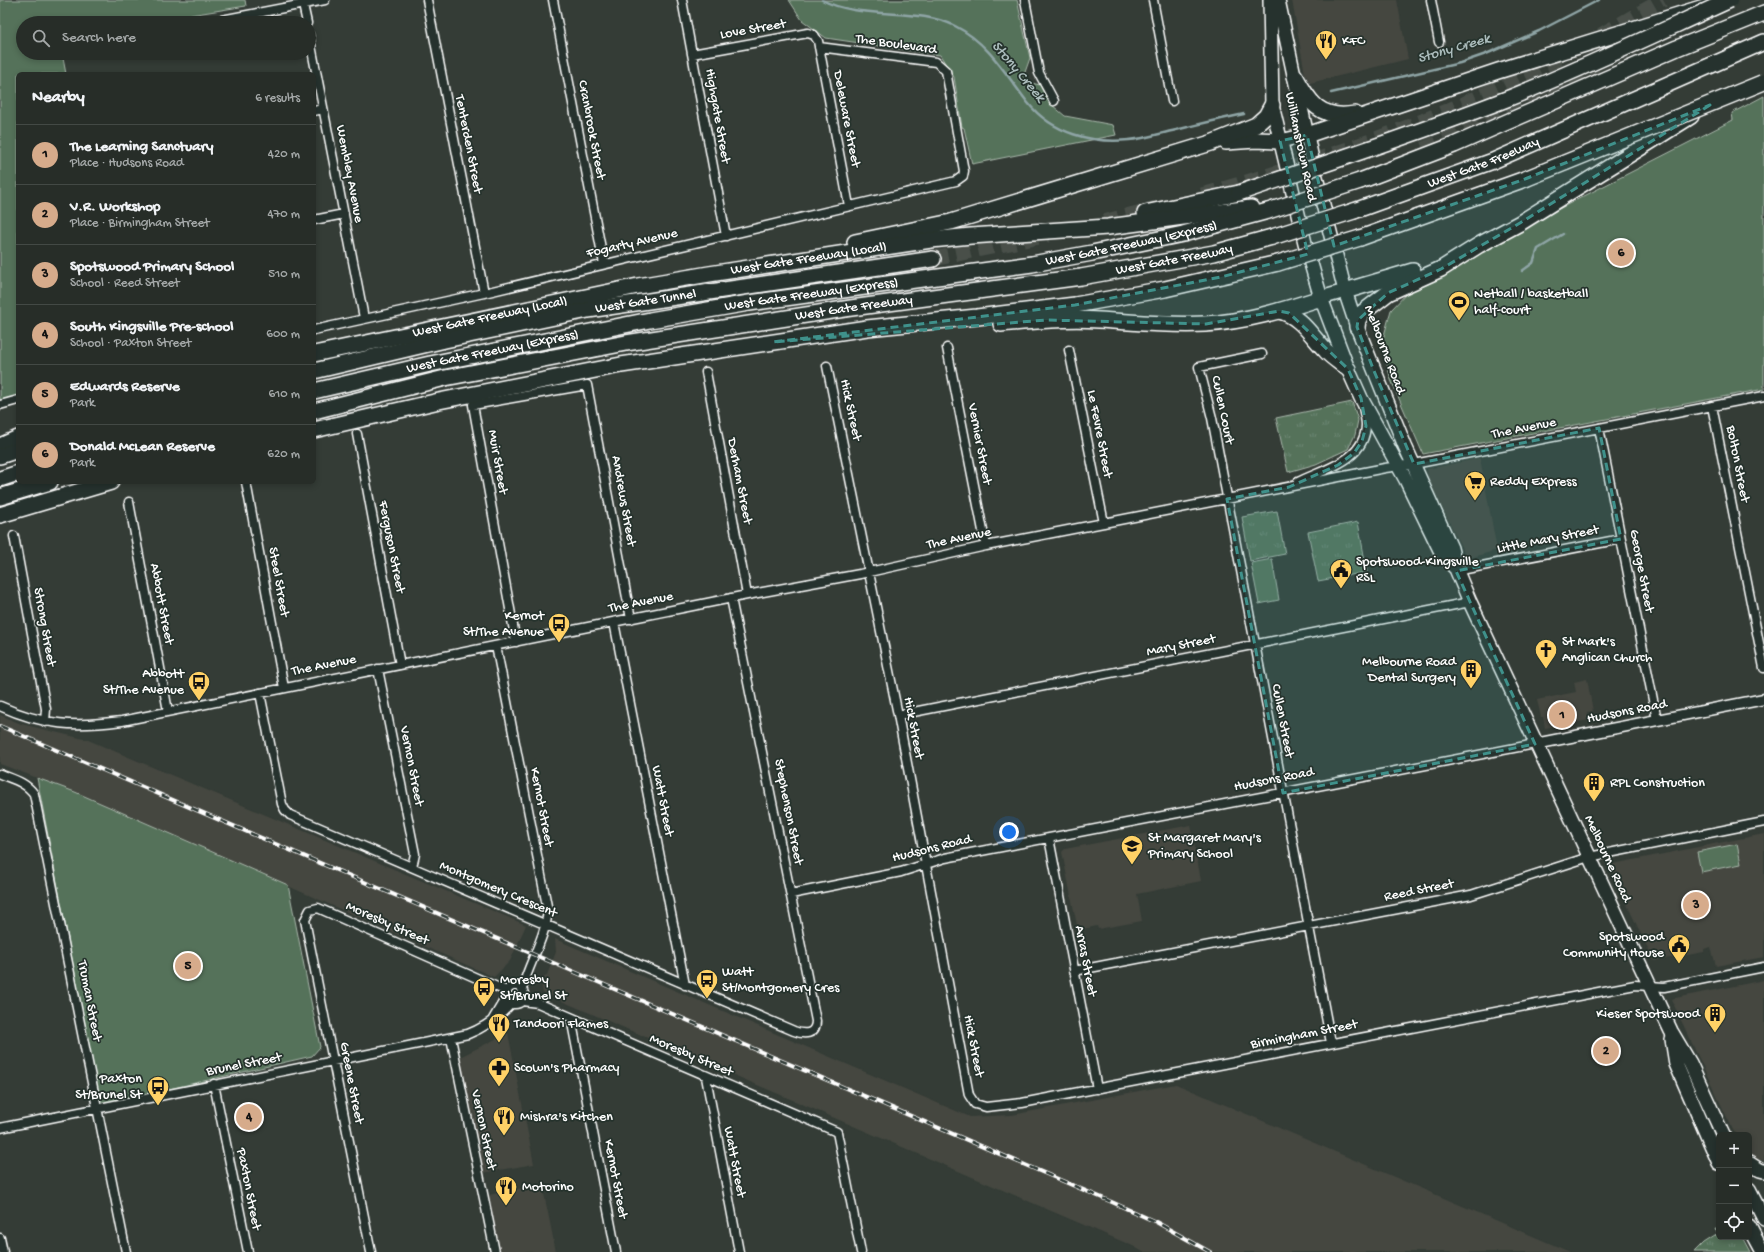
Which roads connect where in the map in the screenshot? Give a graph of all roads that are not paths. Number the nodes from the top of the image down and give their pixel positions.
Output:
1 (325, 0) edge
2 (428, 0) edge
3 (553, 0) edge
4 (682, 0) edge
5 (1026, 0) edge
6 (1153, 0) edge
7 (1270, 0) edge
8 (1278, 0) edge
9 (1431, 0) edge
10 (1731, 0) edge
11 (303, 2) edge
12 (1764, 13) edge
13 (238, 16) edge
14 (306, 16) edge
15 (816, 38) joint
16 (1439, 42) dead end
17 (1764, 42) edge
18 (819, 47) junction
19 (692, 54) junction
20 (314, 60) edge
21 (316, 72) edge
22 (316, 72) edge
23 (1764, 74) edge
24 (1295, 76) junction
25 (1764, 82) edge
26 (1054, 101) dead end
27 (1172, 101) dead end
28 (1272, 105) junction
29 (323, 109) junction
30 (1387, 109) junction
31 (316, 111) edge
32 (1307, 135) junction
33 (1280, 141) junction
34 (1211, 144) junction
35 (956, 181) joint
36 (1309, 199) joint
37 (849, 206) junction
38 (1268, 209) junction
39 (344, 214) junction
40 (316, 220) edge
41 (1002, 235) junction
42 (726, 236) junction
43 (1480, 245) junction
44 (933, 259) tunnel mouth
45 (604, 264) junction
46 (709, 274) junction
47 (1346, 291) junction
48 (484, 293) junction
49 (1321, 298) junction
50 (1280, 311) junction
51 (364, 318) junction
52 (1357, 327) junction
53 (316, 330) edge
54 (774, 342) junction
55 (947, 348) dead end
56 (1069, 350) dead end
57 (316, 354) edge
58 (1262, 354) dead end
59 (552, 357) junction
60 (827, 366) dead end
61 (1348, 369) junction
62 (316, 371) edge
63 (706, 372) dead end
64 (589, 389) joint
65 (316, 391) edge
66 (1764, 396) edge
67 (1361, 398) junction
68 (16, 401) edge
69 (0, 405) edge
70 (1712, 406) junction
71 (316, 410) edge
72 (316, 428) edge
73 (1599, 428) junction
74 (316, 429) edge
75 (356, 434) dead end
76 (16, 439) edge
77 (0, 446) edge
78 (16, 451) edge
79 (0, 456) edge
80 (1414, 464) junction
81 (1398, 466) junction
82 (16, 474) edge
83 (0, 479) edge
84 (43, 484) edge
85 (104, 484) edge
86 (246, 484) edge
87 (1289, 486) junction
88 (0, 497) edge
89 (1227, 499) junction
90 (129, 502) dead end
91 (0, 516) edge
92 (1104, 523) junction
93 (14, 536) dead end
94 (1621, 539) junction
95 (986, 546) junction
96 (1456, 570) junction
97 (869, 572) junction
98 (748, 595) junction
99 (732, 598) junction
100 (1470, 602) junction
101 (632, 618) junction
102 (614, 622) junction
103 (516, 642) junction
104 (1255, 645) junction
105 (496, 646) junction
106 (400, 665) junction
107 (1764, 668) edge
108 (378, 669) junction
109 (284, 688) junction
110 (260, 693) junction
111 (1764, 699) edge
112 (0, 706) edge
113 (168, 711) junction
114 (898, 715) junction
115 (1657, 720) junction
116 (46, 722) junction
117 (1535, 744) junction
118 (0, 774) edge
119 (1283, 793) junction
120 (1764, 822) edge
121 (1049, 838) junction
122 (1589, 857) junction
123 (925, 864) junction
124 (412, 867) junction
125 (791, 894) junction
126 (305, 920) joint
127 (546, 926) junction
128 (1308, 926) junction
129 (1764, 967) edge
130 (1074, 971) junction
131 (685, 985) junction
132 (1649, 986) junction
133 (521, 992) junction
134 (508, 997) junction
135 (570, 1018) junction
136 (812, 1031) joint
137 (1670, 1031) junction
138 (451, 1038) junction
139 (1331, 1043) junction
140 (333, 1061) junction
141 (706, 1077) junction
142 (214, 1084) junction
143 (1097, 1089) junction
144 (969, 1095) joint
145 (97, 1108) junction
146 (0, 1128) edge
147 (1722, 1132) edge
148 (1716, 1157) edge
149 (1752, 1165) edge
150 (1764, 1171) edge
151 (1752, 1196) edge
152 (1764, 1219) edge
153 (1752, 1232) edge
154 (0, 1238) edge
155 (3, 1252) edge
156 (126, 1252) edge
157 (248, 1252) edge
158 (371, 1252) edge
159 (495, 1252) edge
160 (616, 1252) edge
161 (739, 1252) edge
162 (861, 1252) edge
163 (1763, 1252) edge

1 - 11 street
2 - 48 street, Tenterden Street
3 - 45 street, Cranbrook Street
4 - 19 street, Highgate Street
5 - 26 street
6 - 27 street
7 - 28 main road, Williamstown Road
8 - 24 main road, Williamstown Road
9 - 16 street
10 - 30 highway
10 - 41 highway, bridge
11 - 13 street
11 - 14 street
12 - 36 highway, West Gate Freeway, bridge
15 - 18 street, Deleware Street
15 - 19 street, Love Street
17 - 59 highway, West Gate Freeway, bridge
18 - 35 street, The Boulevard
18 - 37 street, Deleware Street
19 - 42 street, Highgate Street
20 - 22 street, Wembley Avenue
21 - 29 street, Wembley Avenue
23 - 43 highway
24 - 30 highway
24 - 32 main road, Williamstown Road
25 - 54 highway, bridge
28 - 33 main road, Williamstown Road
28 - 34 highway
29 - 31 street
29 - 39 street, Wembley Avenue
30 - 32 highway
32 - 33 main road
32 - 47 main road, Melbourne Road
33 - 34 highway
33 - 49 main road, Williamstown Road
34 - 46 highway
35 - 37 street, Fogarty Avenue
36 - 38 highway, West Gate Freeway (Local), bridge
37 - 42 street, Fogarty Avenue
38 - 41 highway, West Gate Freeway (Local)
38 - 65 highway, West Gate Freeway (Express)
39 - 40 street
39 - 51 street, Wembley Avenue
41 - 46 highway, West Gate Freeway (Local)
42 - 45 street, Fogarty Avenue
43 - 47 highway
43 - 52 highway
44 - 62 highway, West Gate Tunnel
45 - 48 street, Fogarty Avenue
46 - 57 highway, West Gate Freeway (Local)
47 - 49 main road
47 - 52 main road, Melbourne Road
48 - 51 street, Fogarty Avenue
49 - 50 highway
49 - 61 main road, Melbourne Road
50 - 54 highway
50 - 61 highway
51 - 53 street, Fogarty Avenue
52 - 80 main road, Melbourne Road
54 - 74 highway
55 - 95 street, Vernier Street
56 - 92 street, Le Fevre Street
58 - 89 street, Cullen Court
59 - 71 highway, West Gate Freeway (Express)
59 - 72 highway
60 - 97 street, Hick Street
61 - 67 main road, Melbourne Road
63 - 98 street, Derham Street
64 - 101 street, Andrews Street
64 - 103 street, Muir Street
66 - 70 street, The Avenue
67 - 81 main road, Melbourne Road
67 - 87 street, The Avenue
68 - 69 street
70 - 73 street, The Avenue
70 - 107 street, Bolton Street
73 - 80 street, The Avenue
73 - 94 street, George Street
75 - 106 street, Ferguson Street
76 - 77 highway
78 - 79 highway
80 - 81 street, The Avenue
80 - 96 main road, Melbourne Road
81 - 87 street, The Avenue
81 - 96 main road, Melbourne Road
82 - 83 highway
84 - 88 highway
85 - 91 highway
86 - 109 street, Steel Street
87 - 89 street, The Avenue
89 - 92 street, The Avenue
89 - 104 street, Cullen Street
90 - 113 street, Abbott Street
92 - 95 street, The Avenue
93 - 116 street, Strong Street
94 - 96 street, Little Mary Street
94 - 115 street, George Street
95 - 97 street, The Avenue
96 - 100 main road, Melbourne Road
97 - 98 street, The Avenue
97 - 114 street, Hick Street
98 - 99 street, The Avenue
99 - 101 street, The Avenue
99 - 125 street, Stephenson Street
100 - 104 street, Mary Street
100 - 117 main road, Melbourne Road
101 - 102 street, The Avenue
102 - 103 street, The Avenue
102 - 131 street, Watt Street
103 - 105 street, The Avenue
104 - 114 street, Mary Street
104 - 119 street, Cullen Street
105 - 106 street, The Avenue
105 - 127 street, Kernot Street
106 - 108 street, The Avenue
108 - 109 street, The Avenue
108 - 124 street, Vernon Street
109 - 110 street, The Avenue
110 - 113 street, The Avenue
110 - 124 street, Montgomery Crescent
111 - 115 street, Hudsons Road
112 - 116 street, The Avenue
113 - 116 street, The Avenue
114 - 123 street, Hick Street
115 - 117 street, Hudsons Road
117 - 119 street, Hudsons Road
117 - 122 main road, Melbourne Road
118 - 145 street, Truman Street
119 - 121 street, Hudsons Road
119 - 128 street, Cullen Street
120 - 122 street, Reed Street
121 - 123 street, Hudsons Road
121 - 130 street, Arras Street
122 - 128 street, Reed Street
122 - 132 main road, Melbourne Road
123 - 125 street, Hudsons Road
123 - 144 street, Hick Street
124 - 127 street, Montgomery Crescent
125 - 136 street, Stephenson Street
126 - 134 street, Moresby Street
126 - 140 street, Greene Street
127 - 131 street, Montgomery Crescent
127 - 133 street, Kernot Street
128 - 130 street, Reed Street
128 - 139 street, Cullen Street
129 - 132 street, Birmingham Street
130 - 143 street, Arras Street
131 - 136 street, Montgomery Crescent
132 - 137 main road, Melbourne Road
132 - 139 street, Birmingham Street
133 - 134 street
133 - 134 street
133 - 135 street, Moresby Street
134 - 138 street, Brunel Street
135 - 141 street, Moresby Street
135 - 160 street, Kernot Street
137 - 147 main road, Melbourne Road
137 - 148 main road, Melbourne Road
138 - 140 street, Brunel Street
138 - 159 street, Vernon Street
139 - 143 street, Birmingham Street
140 - 142 street, Brunel Street
140 - 158 street, Greene Street
141 - 161 street, Watt Street
141 - 162 street, Moresby Street
142 - 145 street, Brunel Street
142 - 157 street, Paxton Street
143 - 144 street, Birmingham Street
145 - 146 street, Brunel Street
145 - 156 street, Truman Street
149 - 150 main road
151 - 152 main road
153 - 163 main road
154 - 155 street

